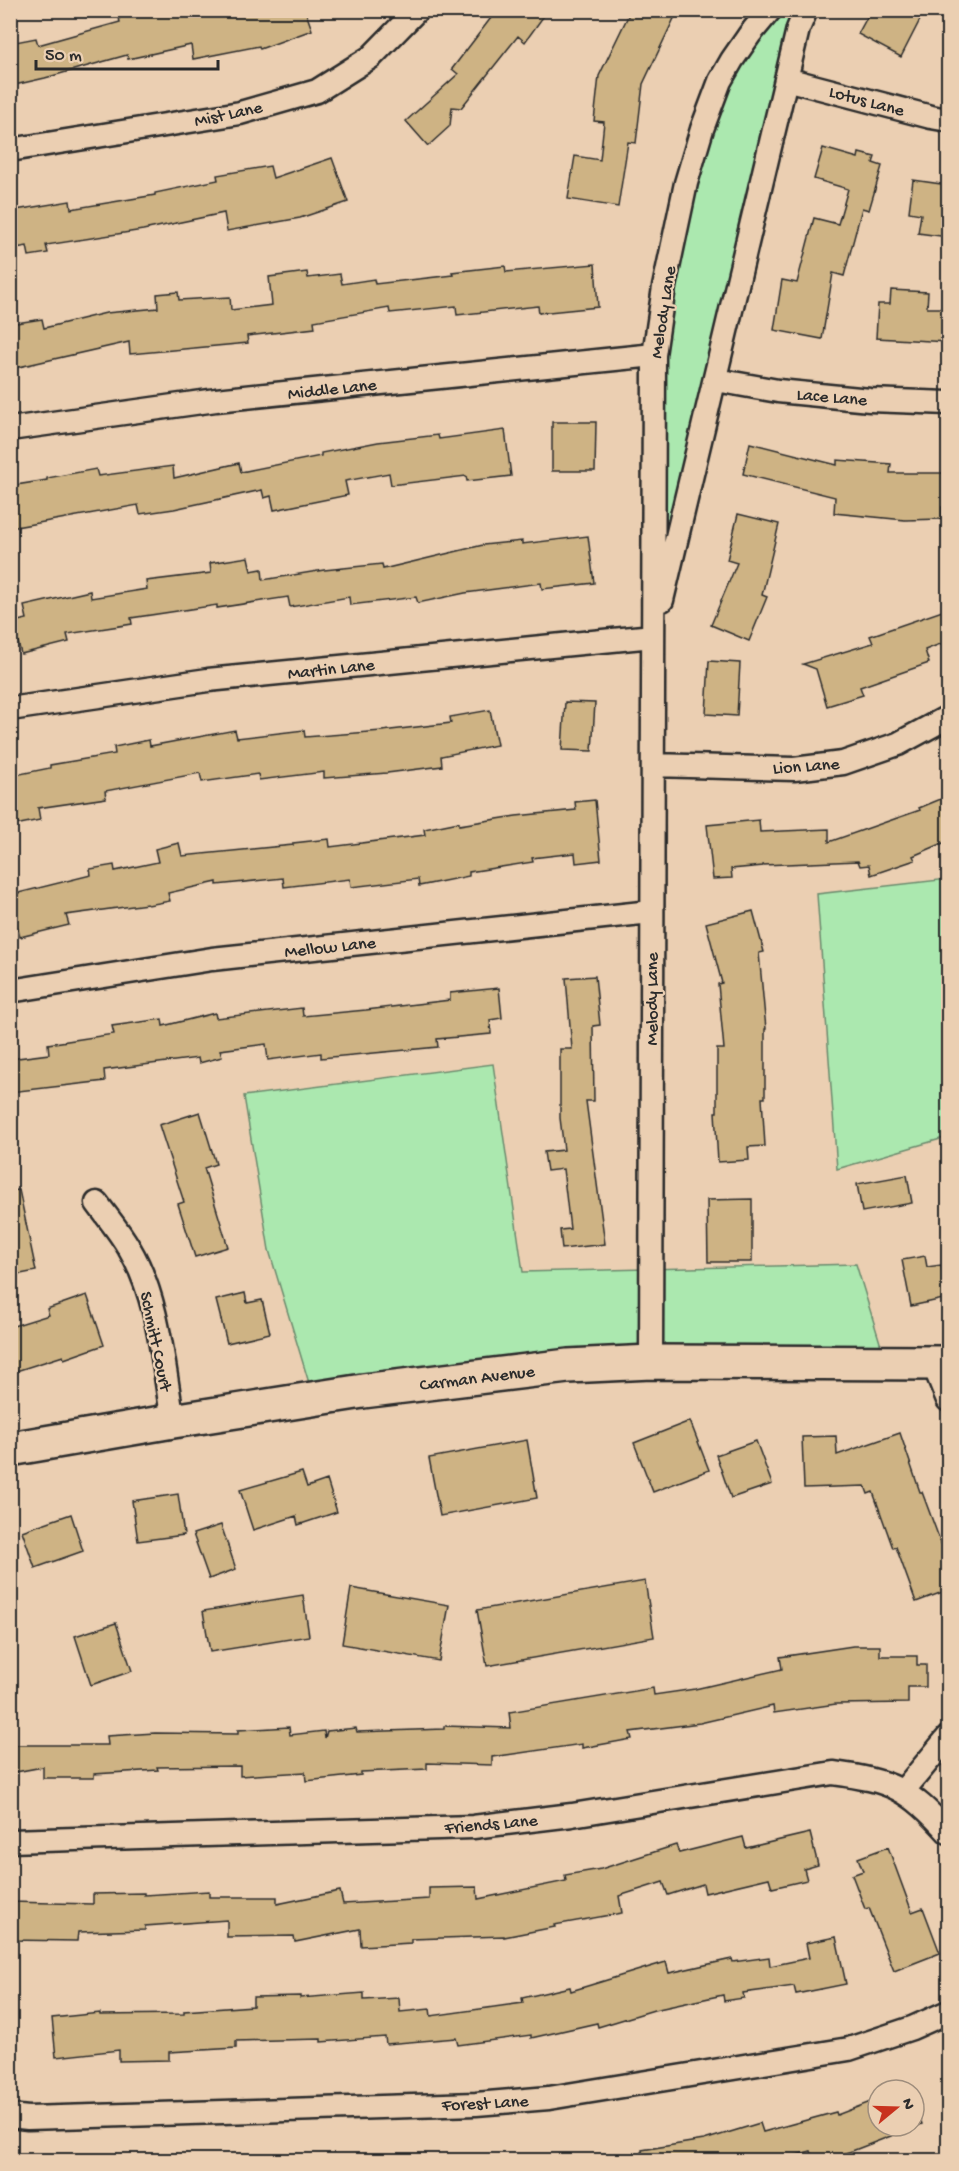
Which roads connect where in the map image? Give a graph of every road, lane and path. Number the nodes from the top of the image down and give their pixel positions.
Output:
1 (417, 10) edge
2 (770, 10) edge
3 (806, 10) edge
4 (786, 79) junction
5 (948, 120) edge
6 (10, 150) edge
7 (654, 355) junction
8 (716, 380) junction
9 (948, 403) edge
10 (10, 429) edge
11 (653, 636) junction
12 (10, 709) edge
13 (948, 717) edge
14 (653, 765) junction
15 (651, 912) junction
16 (10, 991) edge
17 (97, 1203) dead end
18 (651, 1362) junction
19 (941, 1363) edge
20 (948, 1400) edge
21 (173, 1421) junction
22 (10, 1449) edge
23 (948, 1737) edge
24 (904, 1790) junction
25 (948, 1832) edge
26 (10, 1841) edge
27 (948, 2012) edge
28 (10, 2116) edge

1 - 6 street, Mist Lane
2 - 7 street, Melody Lane
3 - 4 street, Melody Lane
4 - 5 street, Lotus Lane
4 - 8 street, Melody Lane
7 - 10 street, Middle Lane
7 - 11 street, Melody Lane
8 - 9 street, Lace Lane
8 - 11 street, Melody Lane
11 - 12 street, Martin Lane
11 - 14 street, Melody Lane
13 - 14 street, Lion Lane
14 - 15 street, Melody Lane
15 - 16 street, Mellow Lane
15 - 18 street, Melody Lane
17 - 21 street, Schmitt Court
18 - 19 main road, Carman Avenue
18 - 21 main road, Carman Avenue
19 - 20 street
21 - 22 main road, Carman Avenue
23 - 24 street
24 - 25 street, Friends Lane
24 - 26 street, Friends Lane
27 - 28 street, Forest Lane

